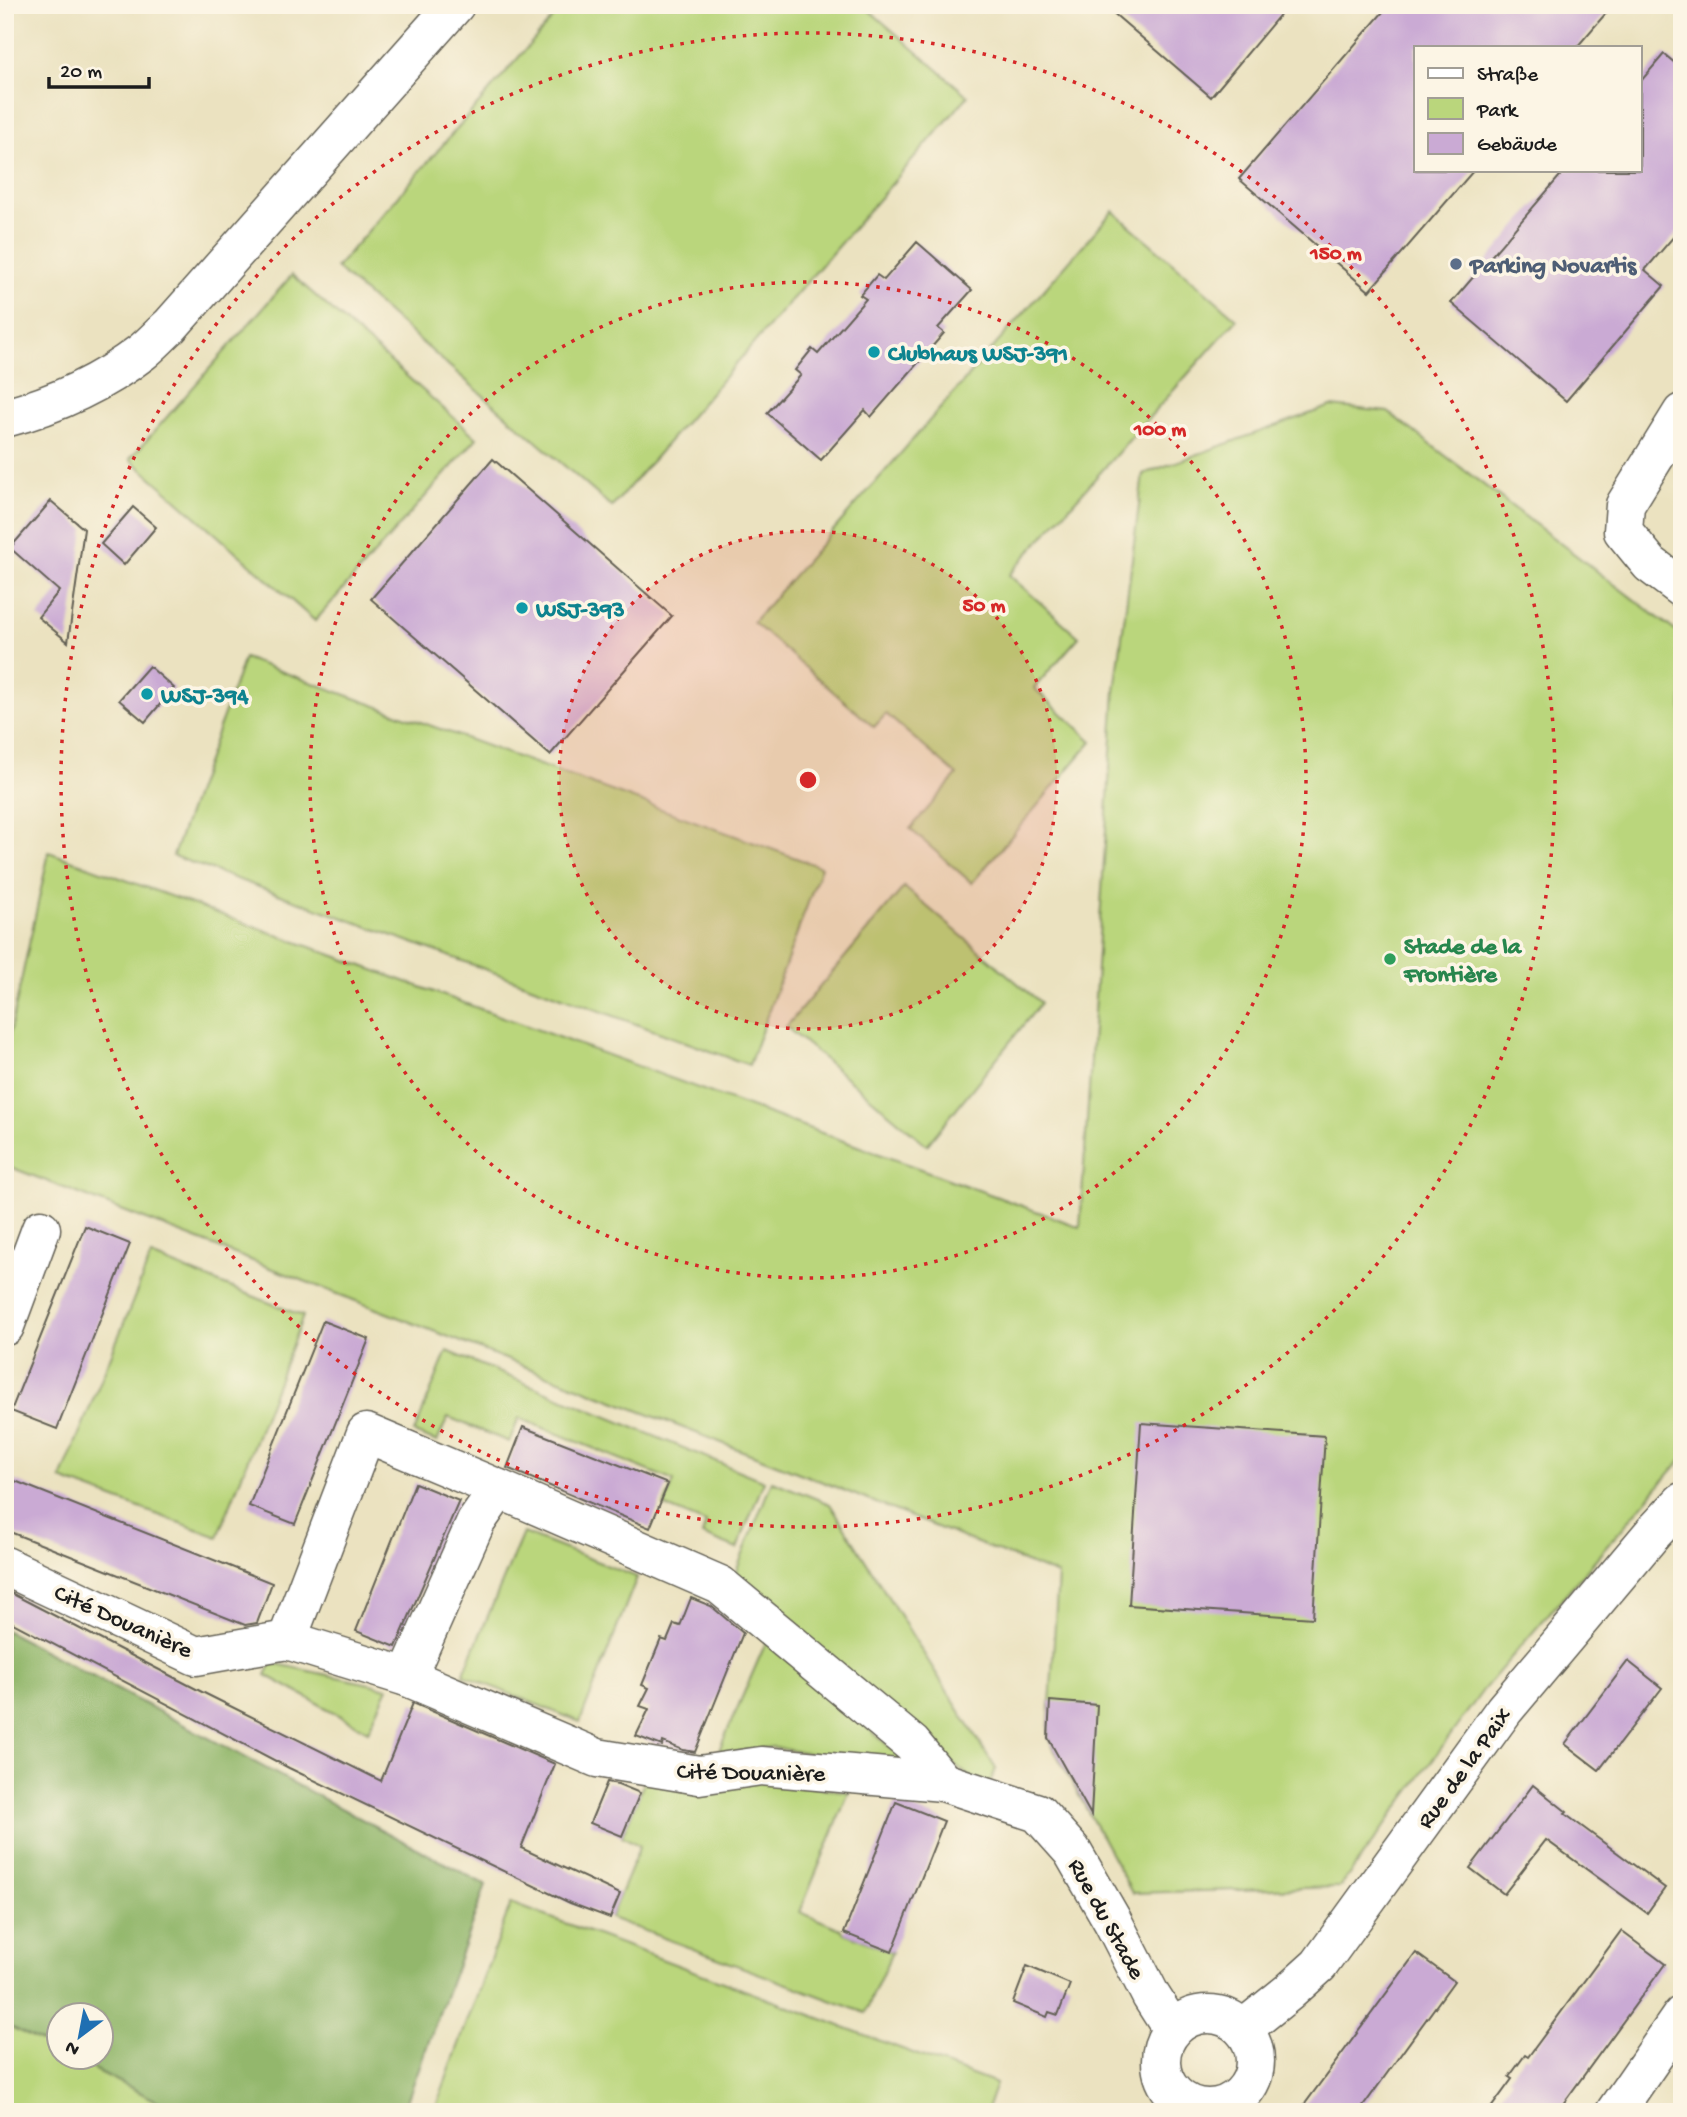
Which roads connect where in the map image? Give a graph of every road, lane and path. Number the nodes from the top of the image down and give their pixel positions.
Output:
1 (455, 5) edge
2 (1682, 413) edge
3 (5, 418) edge
4 (1682, 588) edge
5 (41, 1229) dead end
6 (5, 1326) edge
7 (499, 1489) junction
8 (1682, 1502) edge
9 (5, 1566) edge
10 (287, 1640) junction
11 (407, 1677) junction
12 (943, 1782) junction
13 (1038, 1813) joint
14 (1682, 2015) edge
15 (1172, 2029) junction
16 (1244, 2029) junction
17 (1189, 2108) edge
18 (1615, 2112) edge

1 - 3 street
2 - 4 street
5 - 6 street
7 - 10 street
7 - 11 street
7 - 12 street
8 - 16 street, Rue de la Paix
9 - 10 street, Cité Douanière
10 - 11 street, Cité Douanière
11 - 12 street, Cité Douanière
12 - 13 street, Cité Douanière
13 - 15 street, Rue du Stade
14 - 18 street
15 - 16 street
15 - 17 street
16 - 17 street

